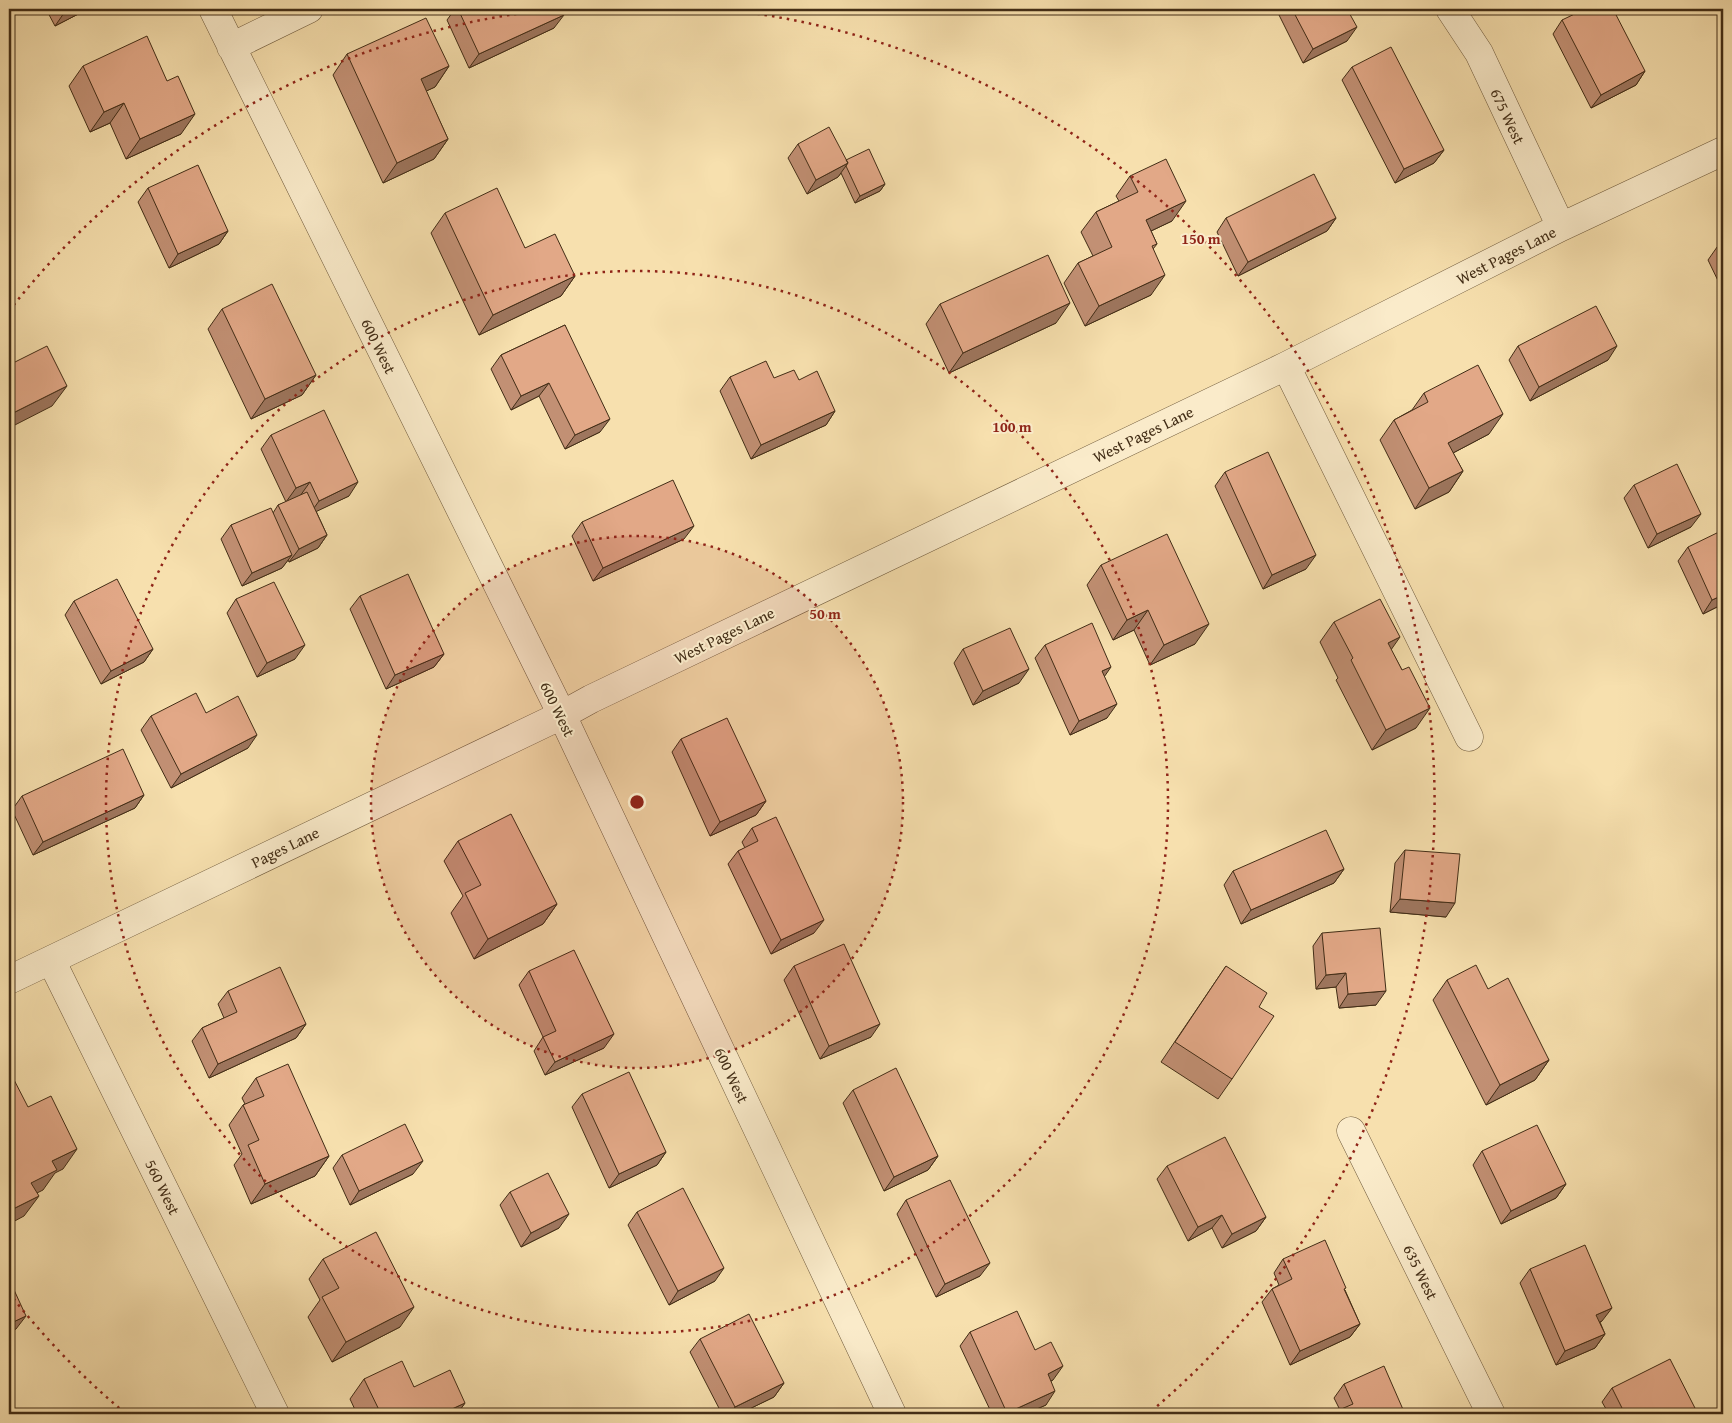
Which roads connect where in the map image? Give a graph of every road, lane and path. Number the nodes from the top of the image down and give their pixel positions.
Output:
1 (213, 9) edge
2 (309, 9) edge
3 (1450, 9) edge
4 (231, 47) junction
5 (1723, 151) edge
6 (1560, 227) junction
7 (1286, 366) junction
8 (562, 715) junction
9 (1469, 737) dead end
10 (51, 960) junction
11 (9, 980) edge
12 (1351, 1130) dead end
13 (275, 1414) edge
14 (892, 1414) edge
15 (1491, 1414) edge

1 - 4 street, 600 West
2 - 4 street
3 - 6 street, 675 West
4 - 8 street, 600 West
5 - 6 street, West Pages Lane
6 - 7 street, West Pages Lane
7 - 8 street, West Pages Lane
7 - 9 street
8 - 10 street, Pages Lane
8 - 14 street, 600 West
10 - 11 street, Pages Lane
10 - 13 street, 560 West
12 - 15 street, 635 West

